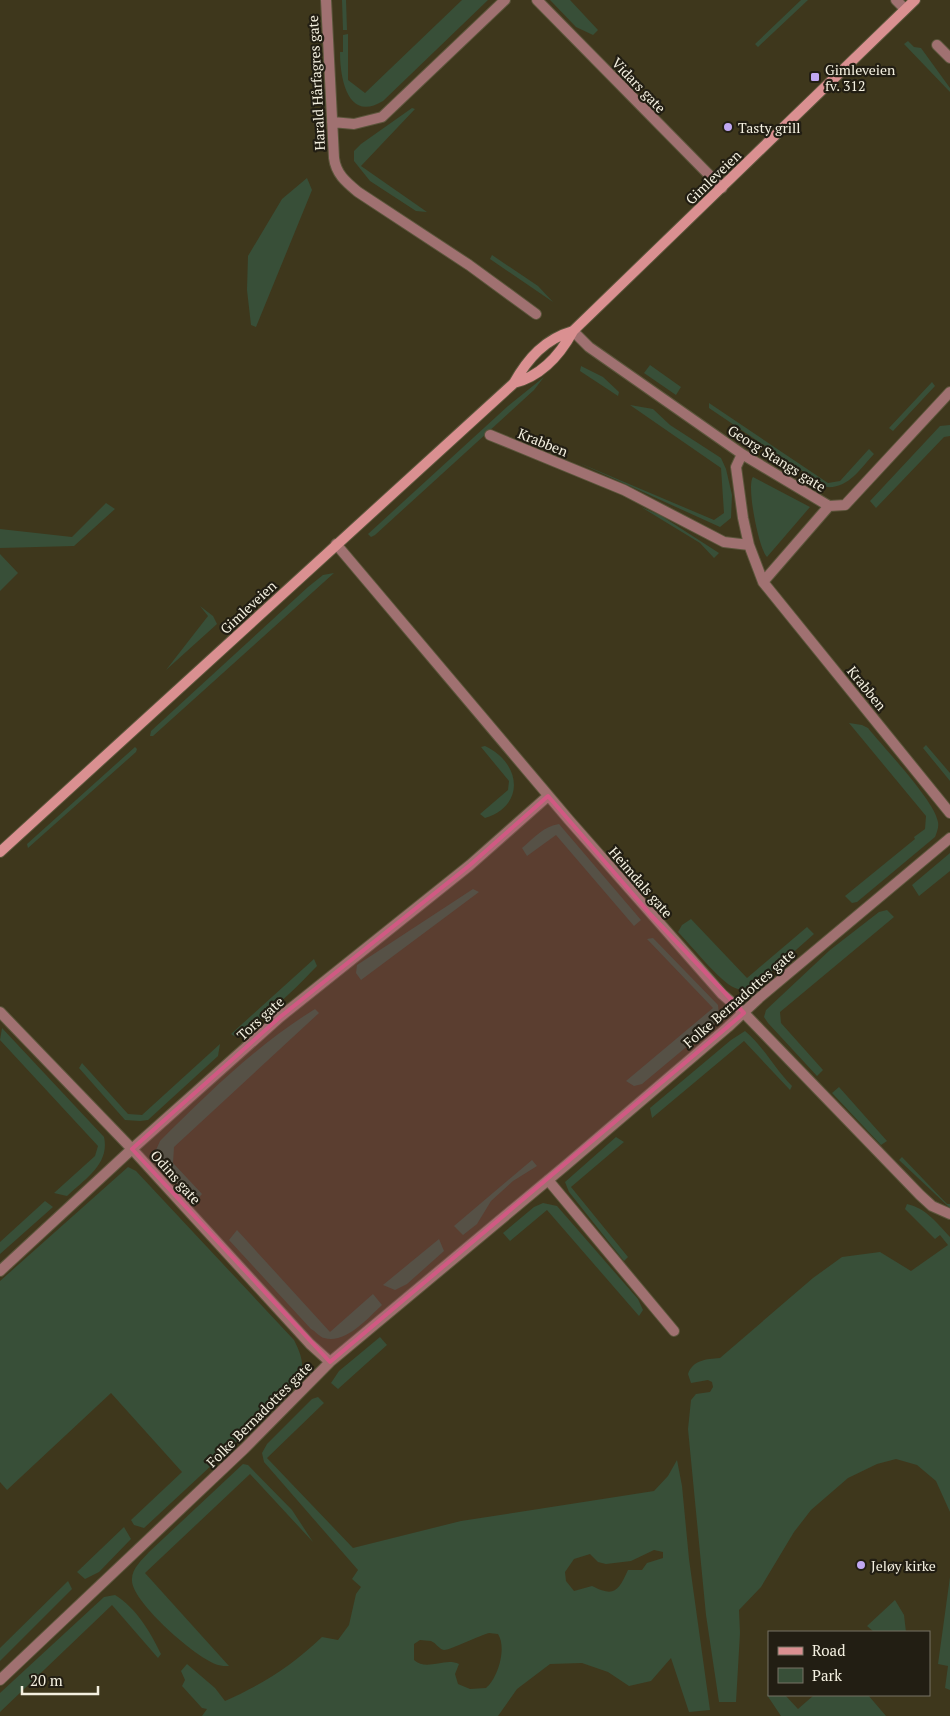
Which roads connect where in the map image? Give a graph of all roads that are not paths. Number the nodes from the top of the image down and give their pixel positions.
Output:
1 (326, 0) edge
2 (504, 0) edge
3 (536, 0) edge
4 (896, 0) edge
5 (915, 0) edge
6 (905, 10) junction
7 (936, 45) dead end
8 (950, 58) edge
9 (332, 122) junction
10 (722, 188) junction
11 (536, 314) dead end
12 (573, 331) junction
13 (514, 383) junction
14 (949, 397) edge
15 (490, 435) dead end
16 (742, 454) junction
17 (829, 506) junction
18 (336, 544) junction
19 (749, 545) junction
20 (763, 582) junction
21 (548, 796) junction
22 (950, 813) edge
23 (950, 838) edge
24 (0, 852) edge
25 (0, 1012) edge
26 (744, 1013) junction
27 (132, 1149) junction
28 (548, 1180) junction
29 (950, 1214) edge
30 (0, 1271) edge
31 (674, 1331) dead end
32 (330, 1362) junction
33 (0, 1680) edge

1 - 9 street, Harald Hårfagres gate
2 - 9 street
3 - 10 street, Vidars gate
4 - 6 street
5 - 6 main road, Gimleveien
6 - 10 main road, Gimleveien
7 - 8 street
9 - 11 street, Harald Hårfagres gate
10 - 12 main road, Gimleveien
12 - 13 main road, Gimleveien
12 - 13 main road, Gimleveien
12 - 16 street, Georg Stangs gate
13 - 18 main road, Gimleveien
14 - 17 street, Georg Stangs gate
15 - 19 street, Krabben
16 - 17 street, Georg Stangs gate
16 - 19 street, Krabben
17 - 20 street
18 - 21 street, Heimdals gate
18 - 24 main road, Gimleveien
19 - 20 street, Krabben
20 - 22 street, Krabben
21 - 26 street, Heimdals gate
21 - 27 street, Tors gate
23 - 26 street, Folke Bernadottes gate
25 - 27 street, Odins gate
26 - 28 street, Folke Bernadottes gate
26 - 29 street, Heimdals gate
27 - 30 street, Tors gate
27 - 32 street, Odins gate
28 - 31 street
28 - 32 street, Folke Bernadottes gate
32 - 33 street, Folke Bernadottes gate

